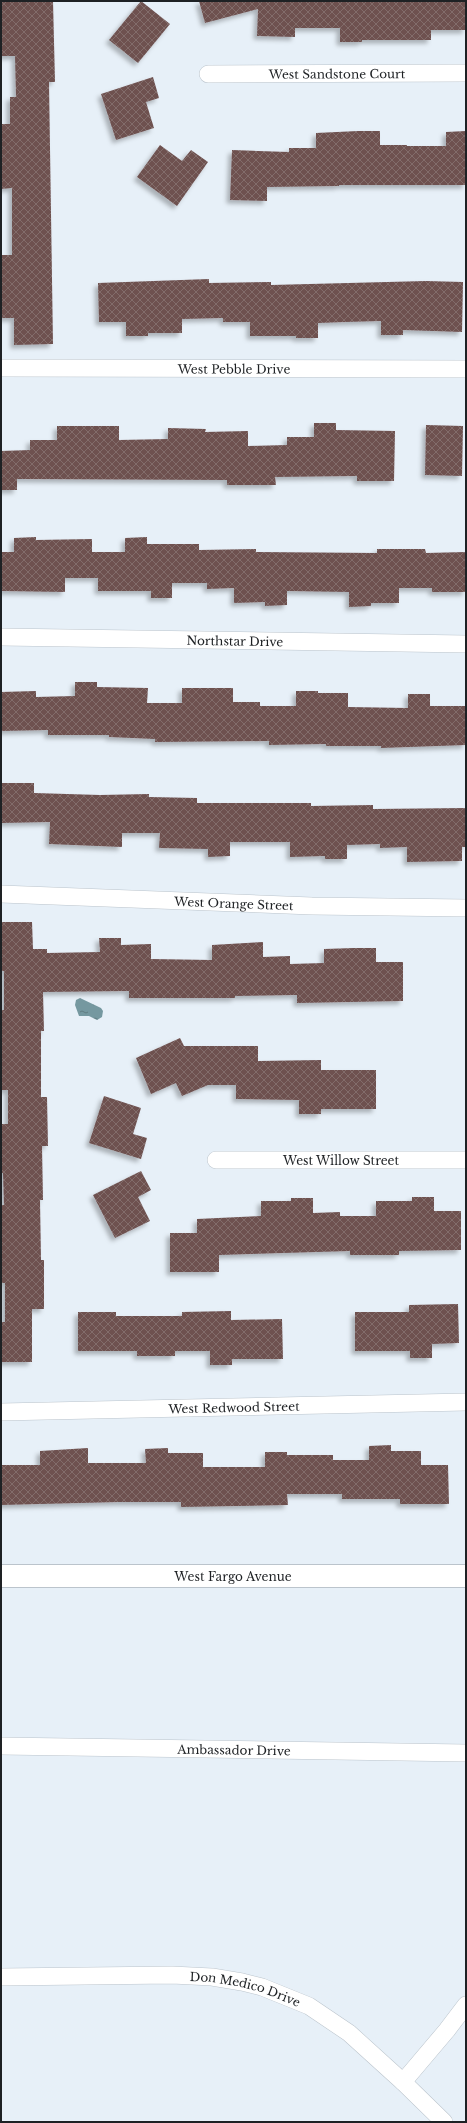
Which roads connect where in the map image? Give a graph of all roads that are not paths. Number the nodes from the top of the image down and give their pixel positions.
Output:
1 (466, 73) edge
2 (208, 74) dead end
3 (1, 368) edge
4 (466, 369) edge
5 (3, 637) edge
6 (466, 644) edge
7 (1, 894) edge
8 (466, 908) edge
9 (216, 1160) dead end
10 (466, 1160) edge
11 (466, 1402) edge
12 (1, 1412) edge
13 (1, 1576) edge
14 (466, 1576) edge
15 (1, 1746) edge
16 (466, 1753) edge
17 (1, 1977) edge
18 (466, 2005) edge
19 (403, 2082) junction
20 (444, 2122) edge

1 - 2 street, West Sandstone Court
3 - 4 street, West Pebble Drive
5 - 6 street, Northstar Drive
7 - 8 street, West Orange Street
9 - 10 street, West Willow Street
11 - 12 street, West Redwood Street
13 - 14 main road, West Fargo Avenue
15 - 16 street, Ambassador Drive
17 - 19 street, Don Medico Drive
18 - 19 street
19 - 20 street, Don Medico Drive

